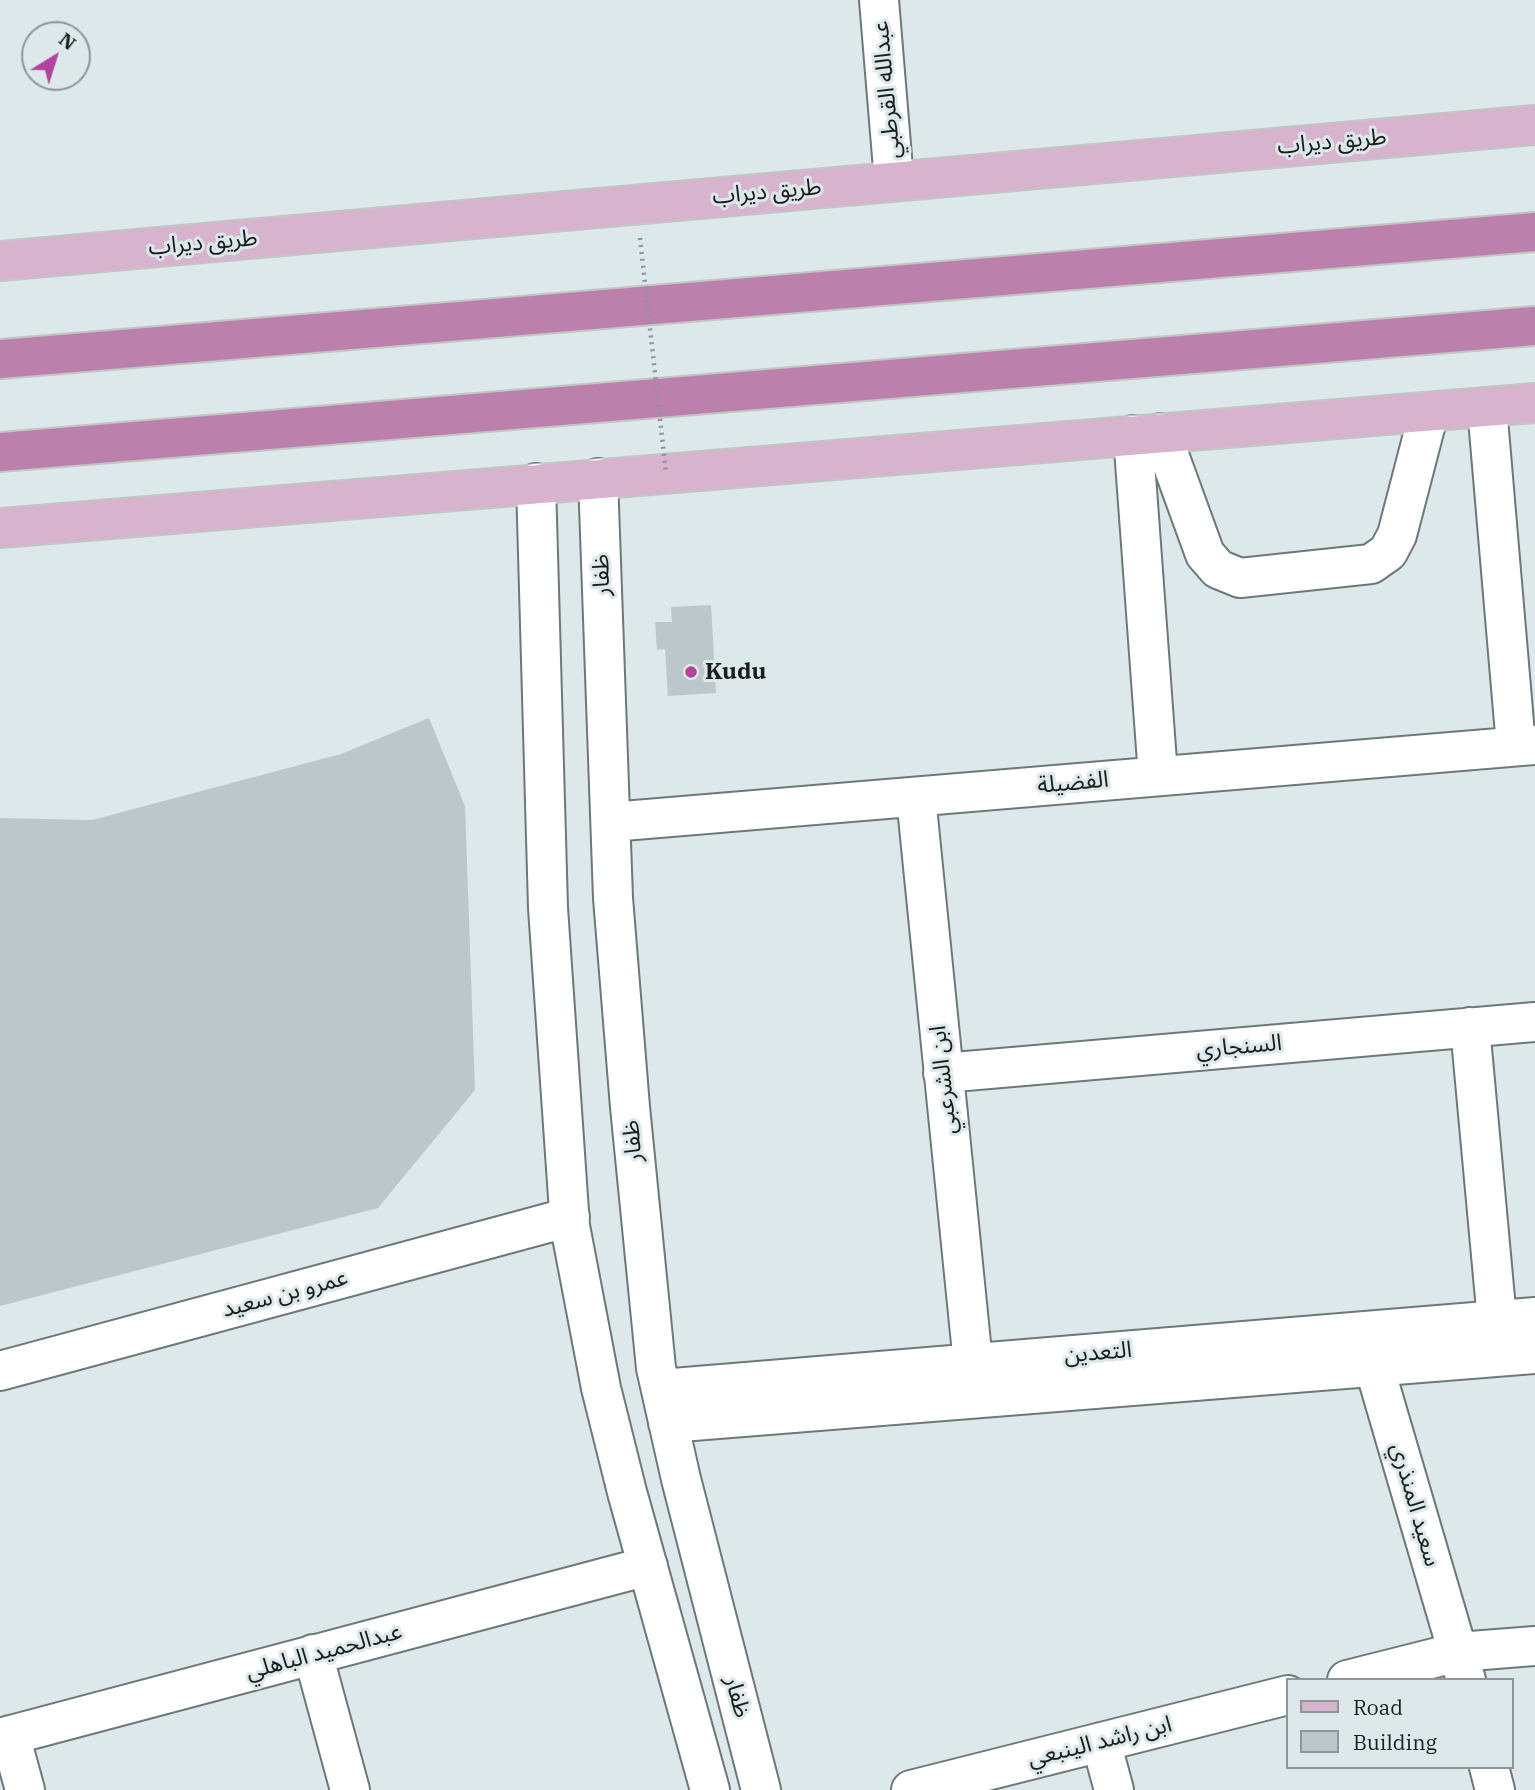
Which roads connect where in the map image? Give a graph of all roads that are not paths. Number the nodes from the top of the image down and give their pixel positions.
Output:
1 (879, 0) edge
2 (1535, 125) edge
3 (894, 181) junction
4 (1535, 232) edge
5 (0, 261) edge
6 (1535, 326) edge
7 (0, 359) edge
8 (1535, 403) edge
9 (1487, 407) junction
10 (1429, 412) junction
11 (1147, 434) junction
12 (0, 452) edge
13 (598, 478) junction
14 (536, 483) junction
15 (0, 528) edge
16 (1526, 746) edge
17 (1158, 776) junction
18 (916, 797) junction
19 (611, 822) junction
20 (1535, 1022) edge
21 (1470, 1027) junction
22 (943, 1073) junction
23 (570, 1217) junction
24 (1535, 1317) edge
25 (1497, 1320) junction
26 (1369, 1349) junction
27 (1535, 1354) edge
28 (972, 1363) junction
29 (0, 1371) edge
30 (664, 1406) junction
31 (648, 1566) junction
32 (724, 1645) junction
33 (1535, 1646) edge
34 (313, 1654) junction
35 (674, 1659) junction
36 (1462, 1666) edge
37 (1363, 1678) edge
38 (1286, 1696) edge
39 (5, 1737) edge
40 (1101, 1742) junction
41 (1490, 1769) edge
42 (25, 1790) edge
43 (349, 1790) edge
44 (710, 1790) edge
45 (761, 1790) edge
46 (911, 1790) edge
47 (1114, 1790) edge
48 (1496, 1790) edge

1 - 3 street, عبدالله القرطبي
2 - 3 main road, طريق ديراب
3 - 5 main road, طريق ديراب
4 - 7 highway
6 - 12 highway
8 - 9 main road
9 - 10 main road
9 - 16 street
10 - 11 main road
10 - 11 street
11 - 13 main road
11 - 17 street
13 - 14 main road
13 - 19 street, ظفار
14 - 15 main road
14 - 23 street
16 - 17 street, الفضيلة
17 - 18 street, الفضيلة
18 - 19 street, الفضيلة
18 - 22 street, ابن الشرعبي
19 - 30 street, ظفار
20 - 21 street, السنجاري
21 - 22 street, السنجاري
21 - 25 street
22 - 28 street, ابن الشرعبي
23 - 29 street, عمرو بن سعيد
23 - 31 street
24 - 25 street, التعدين
25 - 26 street, التعدين
26 - 27 street, التعدين
26 - 28 street, التعدين
26 - 30 street, التعدين
26 - 36 street, سعيد المنذري
28 - 30 street, التعدين
30 - 32 street, ظفار
31 - 34 street, عبدالحميد الباهلي
31 - 35 street
32 - 35 street
32 - 45 street, ظفار
33 - 36 street
34 - 39 street, عبدالحميد الباهلي
34 - 43 street
35 - 44 street
36 - 37 street
38 - 40 street, ابن راشد الينبعي
39 - 42 street
40 - 46 street, ابن راشد الينبعي
40 - 47 street
41 - 48 street

